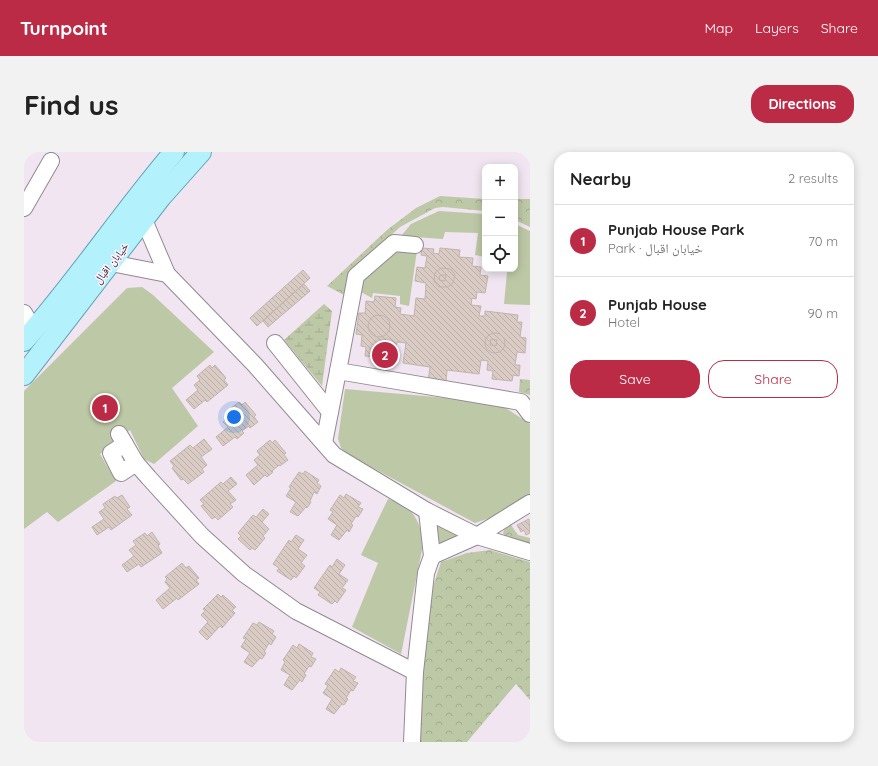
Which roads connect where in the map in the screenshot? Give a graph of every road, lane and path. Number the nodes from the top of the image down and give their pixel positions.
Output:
1 (174, 152) edge
2 (201, 152) edge
3 (51, 161) dead end
4 (24, 208) edge
5 (144, 220) junction
6 (415, 245) dead end
7 (103, 258) junction
8 (167, 274) junction
9 (24, 313) edge
10 (29, 336) edge
11 (275, 343) dead end
12 (338, 371) junction
13 (24, 375) edge
14 (330, 412) junction
15 (530, 414) edge
16 (122, 439) dead end
17 (324, 443) junction
18 (530, 503) edge
19 (427, 512) junction
20 (478, 536) junction
21 (530, 552) edge
22 (432, 556) junction
23 (415, 672) junction
24 (412, 742) edge

1 - 7 main road, خیابان اقبال
2 - 5 main road, خیابان اقبال
3 - 4 street
5 - 7 main road, خیابان اقبال
5 - 8 street
6 - 12 street
7 - 8 street
7 - 10 main road, خیابان اقبال
7 - 13 main road, خیابان اقبال
8 - 17 street
9 - 10 street
11 - 14 street
12 - 14 street
12 - 15 street
14 - 17 street
16 - 23 street
17 - 19 street
18 - 20 street
19 - 20 street
19 - 22 street
20 - 21 street
20 - 22 street
22 - 23 street
23 - 24 street

